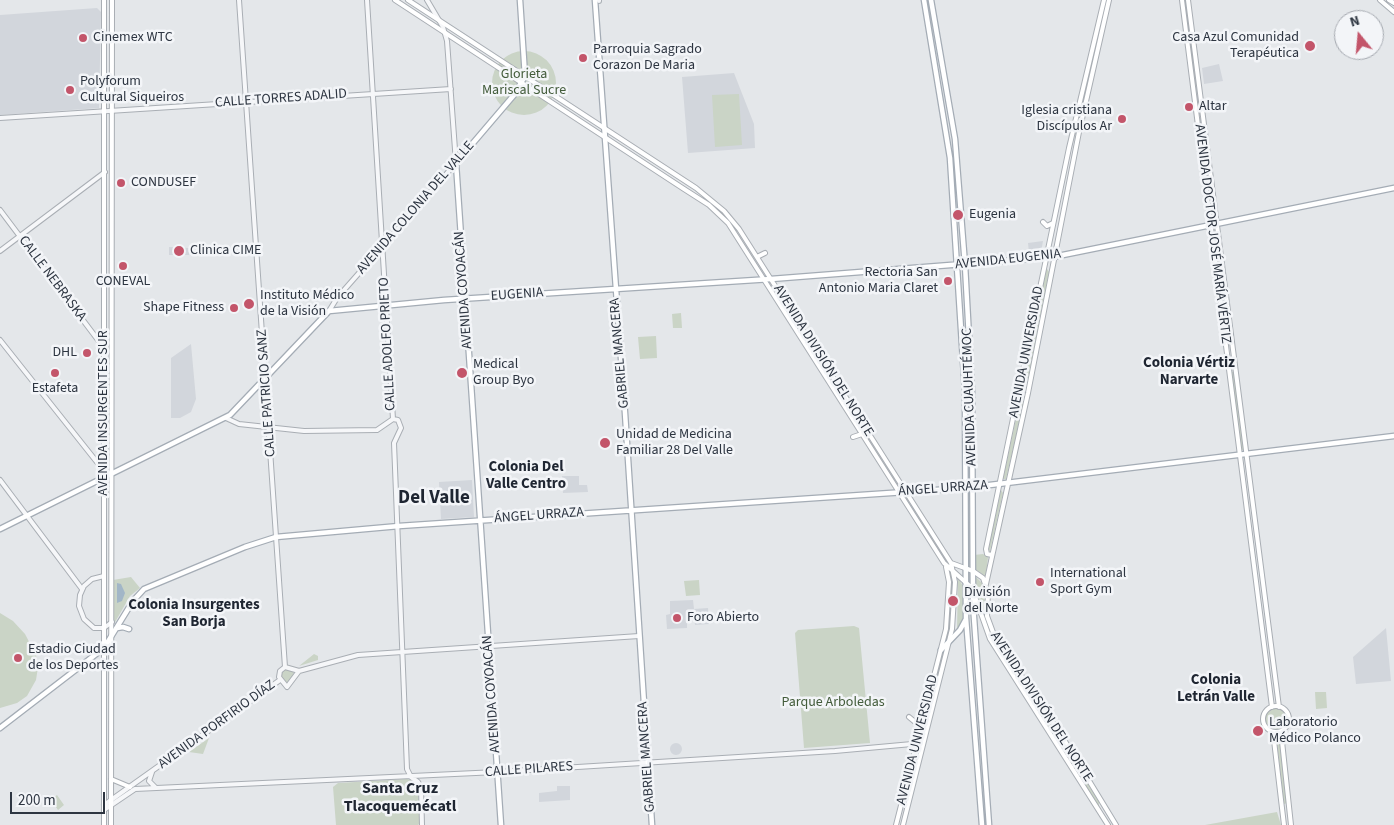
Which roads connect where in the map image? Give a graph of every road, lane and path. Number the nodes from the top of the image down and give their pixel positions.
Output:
1 (104, 0) edge
2 (112, 0) edge
3 (239, 0) edge
4 (367, 0) edge
5 (395, 0) edge
6 (408, 0) edge
7 (427, 0) edge
8 (520, 0) edge
9 (599, 0) edge
10 (924, 0) edge
11 (931, 0) edge
12 (1104, 0) edge
13 (1109, 0) edge
14 (1182, 0) edge
15 (1188, 0) edge
16 (1380, 0) edge
17 (1389, 0) edge
18 (1394, 4) edge
19 (1394, 12) edge
20 (440, 21) junction
21 (446, 33) junction
22 (525, 76) junction
23 (522, 82) junction
24 (451, 89) junction
25 (373, 94) junction
26 (247, 102) junction
27 (112, 110) junction
28 (104, 111) junction
29 (0, 118) edge
30 (604, 127) junction
31 (605, 137) junction
32 (456, 163) junction
33 (105, 172) junction
34 (1394, 188) edge
35 (0, 210) edge
36 (1043, 222) dead end
37 (1053, 222) junction
38 (1218, 223) junction
39 (1212, 224) junction
40 (20, 237) junction
41 (383, 247) junction
42 (0, 251) edge
43 (765, 253) dead end
44 (757, 257) junction
45 (1053, 257) junction
46 (1045, 258) junction
47 (965, 265) junction
48 (957, 266) junction
49 (768, 280) junction
50 (615, 288) junction
51 (465, 298) junction
52 (386, 304) junction
53 (329, 311) junction
54 (0, 340) edge
55 (104, 348) junction
56 (265, 380) junction
57 (226, 418) junction
58 (393, 419) junction
59 (269, 428) junction
60 (862, 434) junction
61 (1394, 436) edge
62 (853, 437) dead end
63 (1246, 453) junction
64 (1239, 454) junction
65 (104, 459) junction
66 (96, 461) junction
67 (104, 471) junction
68 (111, 474) junction
69 (104, 478) junction
70 (0, 480) edge
71 (1008, 484) junction
72 (1000, 485) junction
73 (965, 488) junction
74 (972, 488) junction
75 (898, 491) junction
76 (905, 491) junction
77 (631, 510) junction
78 (28, 516) junction
79 (479, 521) junction
80 (399, 526) junction
81 (0, 528) edge
82 (276, 537) junction
83 (992, 555) junction
84 (951, 563) junction
85 (946, 567) junction
86 (965, 568) junction
87 (972, 571) junction
88 (954, 572) junction
89 (104, 576) junction
90 (965, 580) junction
91 (986, 584) junction
92 (82, 588) junction
93 (972, 588) junction
94 (966, 618) junction
95 (112, 622) junction
96 (104, 628) junction
97 (117, 628) junction
98 (130, 629) dead end
99 (112, 636) junction
100 (639, 636) junction
101 (948, 644) junction
102 (488, 645) junction
103 (104, 648) junction
104 (941, 650) junction
105 (403, 651) junction
106 (286, 667) junction
107 (299, 671) junction
108 (280, 680) junction
109 (1272, 707) junction
110 (1279, 707) junction
111 (909, 717) dead end
112 (922, 721) junction
113 (0, 728) edge
114 (1273, 732) junction
115 (1281, 732) junction
116 (916, 743) junction
117 (923, 743) junction
118 (648, 762) junction
119 (152, 772) junction
120 (497, 772) junction
121 (409, 775) junction
122 (111, 779) junction
123 (132, 788) junction
124 (157, 788) junction
125 (111, 803) junction
126 (104, 808) junction
127 (104, 825) edge
128 (111, 825) edge
129 (422, 825) edge
130 (501, 825) edge
131 (652, 825) edge
132 (896, 825) edge
133 (903, 825) edge
134 (982, 825) edge
135 (989, 825) edge
136 (1108, 825) edge
137 (1116, 825) edge
138 (1284, 825) edge
139 (1291, 825) edge

1 - 28 main road, AVENIDA INSURGENTES SUR
2 - 27 main road, AVENIDA INSURGENTES SUR
3 - 26 street, CALLE PATRICIO SANZ
4 - 25 street, CALLE ADOLFO PRIETO
5 - 21 main road, AVENIDA DIVISIÓN DEL NORTE
6 - 20 main road, AVENIDA DIVISIÓN DEL NORTE
7 - 20 street, AVENIDA COYOACÁN
8 - 22 main road
9 - 30 main road, GABRIEL MANCERA
10 - 48 main road, AVENIDA CUAUHTÉMOC
11 - 47 main road, AVENIDA CUAUHTÉMOC
12 - 37 main road, AVENIDA UNIVERSIDAD
13 - 45 main road, AVENIDA UNIVERSIDAD
14 - 39 main road, AVENIDA DOCTOR JOSÉ MARÍA VÉRTIZ
15 - 38 main road, AVENIDA DOCTOR JOSÉ MARÍA VÉRTIZ
16 - 19 main road
17 - 18 main road
20 - 21 street, AVENIDA COYOACÁN
20 - 22 main road, AVENIDA DIVISIÓN DEL NORTE
21 - 23 main road, AVENIDA DIVISIÓN DEL NORTE
21 - 24 street, AVENIDA COYOACÁN
22 - 23 main road, AVENIDA COLONIA DEL VALLE
22 - 30 main road, AVENIDA DIVISIÓN DEL NORTE
23 - 31 main road, AVENIDA DIVISIÓN DEL NORTE
23 - 32 main road, AVENIDA COLONIA DEL VALLE
24 - 25 street, CALLE TORRES ADALID
24 - 32 street, AVENIDA COYOACÁN
25 - 26 street, CALLE TORRES ADALID
25 - 41 street, CALLE ADOLFO PRIETO
26 - 27 street, CALLE TORRES ADALID
26 - 56 street, CALLE PATRICIO SANZ
27 - 28 street, CALLE TORRES ADALID
27 - 68 main road, AVENIDA INSURGENTES SUR
28 - 29 street, CALLE TORRES ADALID
28 - 33 main road, AVENIDA INSURGENTES SUR
30 - 31 main road, GABRIEL MANCERA
30 - 44 main road, AVENIDA DIVISIÓN DEL NORTE
31 - 49 main road, AVENIDA DIVISIÓN DEL NORTE
31 - 50 main road, GABRIEL MANCERA
32 - 41 street, AVENIDA COLONIA DEL VALLE
32 - 51 main road, AVENIDA COYOACÁN
33 - 40 street
33 - 55 main road, AVENIDA INSURGENTES SUR
34 - 38 main road, AVENIDA EUGENIA
35 - 40 street, CALLE NEBRASKA
36 - 37 main road
37 - 46 main road, AVENIDA UNIVERSIDAD
38 - 39 main road, AVENIDA EUGENIA
38 - 63 main road, AVENIDA DOCTOR JOSÉ MARÍA VÉRTIZ
39 - 45 main road, AVENIDA EUGENIA
39 - 64 main road, AVENIDA DOCTOR JOSÉ MARÍA VÉRTIZ
40 - 42 street
40 - 55 street, CALLE NEBRASKA
41 - 52 street, CALLE ADOLFO PRIETO
41 - 53 street, AVENIDA COLONIA DEL VALLE
43 - 44 main road
44 - 49 main road, AVENIDA DIVISIÓN DEL NORTE
45 - 46 main road, AVENIDA EUGENIA
45 - 71 main road, AVENIDA UNIVERSIDAD
46 - 47 main road, AVENIDA EUGENIA
46 - 72 main road, AVENIDA UNIVERSIDAD
47 - 48 main road, AVENIDA EUGENIA
47 - 74 main road, AVENIDA CUAUHTÉMOC
48 - 49 main road, AVENIDA EUGENIA
48 - 73 main road, AVENIDA CUAUHTÉMOC
49 - 50 main road, AVENIDA EUGENIA
49 - 60 main road, AVENIDA DIVISIÓN DEL NORTE
49 - 76 main road, AVENIDA DIVISIÓN DEL NORTE
50 - 51 main road, EUGENIA
50 - 77 main road, GABRIEL MANCERA
51 - 52 main road, EUGENIA
51 - 79 main road, AVENIDA COYOACÁN
52 - 53 main road, EUGENIA
52 - 58 street, CALLE ADOLFO PRIETO
53 - 56 main road, AVENIDA COLONIA DEL VALLE
54 - 66 street
55 - 65 main road, AVENIDA INSURGENTES SUR
56 - 57 main road, AVENIDA COLONIA DEL VALLE
56 - 59 street, CALLE PATRICIO SANZ
57 - 59 street
57 - 68 main road, AVENIDA COLONIA DEL VALLE
58 - 59 street
58 - 80 street, CALLE ADOLFO PRIETO
59 - 82 street, CALLE PATRICIO SANZ
60 - 62 main road
60 - 75 main road, AVENIDA DIVISIÓN DEL NORTE
61 - 63 main road
63 - 64 main road
63 - 110 main road, AVENIDA DOCTOR JOSÉ MARÍA VÉRTIZ
64 - 71 main road
64 - 109 main road, AVENIDA DOCTOR JOSÉ MARÍA VÉRTIZ
65 - 66 main road
65 - 67 main road, AVENIDA INSURGENTES SUR
66 - 67 street
67 - 68 street
67 - 69 main road, AVENIDA INSURGENTES SUR
68 - 69 main road, AVENIDA COLONIA DEL VALLE
68 - 95 main road, AVENIDA INSURGENTES SUR
69 - 78 main road, AVENIDA COLONIA DEL VALLE
69 - 89 main road, AVENIDA INSURGENTES SUR
70 - 78 street
71 - 72 main road, ÁNGEL URRAZA
71 - 83 main road, AVENIDA UNIVERSIDAD
72 - 74 main road, ÁNGEL URRAZA
72 - 83 main road, AVENIDA UNIVERSIDAD
73 - 74 main road, ÁNGEL URRAZA
73 - 76 main road, ÁNGEL URRAZA
73 - 86 main road, AVENIDA CUAUHTÉMOC
74 - 87 main road, AVENIDA CUAUHTÉMOC
75 - 76 main road, ÁNGEL URRAZA
75 - 77 main road, ÁNGEL URRAZA
75 - 85 main road, AVENIDA DIVISIÓN DEL NORTE
76 - 84 main road, AVENIDA DIVISIÓN DEL NORTE
77 - 79 main road, ÁNGEL URRAZA
77 - 100 main road, GABRIEL MANCERA
78 - 81 main road, AVENIDA COLONIA DEL VALLE
78 - 92 street
79 - 80 main road, ÁNGEL URRAZA
79 - 102 main road, AVENIDA COYOACÁN
80 - 82 main road, ÁNGEL URRAZA
80 - 105 street, CALLE ADOLFO PRIETO
82 - 97 main road, ÁNGEL URRAZA
82 - 106 street, CALLE PATRICIO SANZ
83 - 91 main road, AVENIDA UNIVERSIDAD
84 - 86 main road
84 - 88 main road, AVENIDA UNIVERSIDAD
85 - 88 main road, AVENIDA DIVISIÓN DEL NORTE
85 - 104 main road, AVENIDA UNIVERSIDAD
86 - 87 main road
86 - 90 main road, AVENIDA CUAUHTÉMOC
87 - 91 main road
87 - 93 main road, AVENIDA CUAUHTÉMOC
88 - 90 main road, AVENIDA DIVISIÓN DEL NORTE
88 - 101 main road, AVENIDA UNIVERSIDAD
89 - 92 street
89 - 96 main road, AVENIDA INSURGENTES SUR
90 - 93 main road, AVENIDA DIVISIÓN DEL NORTE
90 - 94 main road, AVENIDA CUAUHTÉMOC
91 - 137 main road, AVENIDA DIVISIÓN DEL NORTE
92 - 96 street
93 - 135 main road, AVENIDA CUAUHTÉMOC
93 - 136 main road, AVENIDA DIVISIÓN DEL NORTE
94 - 101 main road
94 - 134 main road, AVENIDA CUAUHTÉMOC
95 - 96 street
95 - 99 main road, AVENIDA INSURGENTES SUR
96 - 103 main road, AVENIDA INSURGENTES SUR
97 - 98 main road
97 - 99 main road, ÁNGEL URRAZA
99 - 103 main road, ÁNGEL URRAZA
99 - 122 main road, AVENIDA INSURGENTES SUR
100 - 102 street
100 - 118 main road, GABRIEL MANCERA
101 - 104 main road
101 - 117 main road, AVENIDA UNIVERSIDAD
102 - 105 street
102 - 120 main road, AVENIDA COYOACÁN
103 - 113 main road, ÁNGEL URRAZA
103 - 126 main road, AVENIDA INSURGENTES SUR
104 - 112 main road, AVENIDA UNIVERSIDAD
105 - 107 street
105 - 121 street, CALLE ADOLFO PRIETO
106 - 107 street
106 - 108 street
107 - 108 street
108 - 119 street, AVENIDA PORFIRIO DÍAZ
109 - 110 main road
109 - 114 main road
110 - 115 main road
111 - 112 main road
112 - 116 main road, AVENIDA UNIVERSIDAD
114 - 115 main road
114 - 138 main road
115 - 139 main road
116 - 117 street, CALLE PILARES
116 - 118 street, CALLE PILARES
116 - 132 main road, AVENIDA UNIVERSIDAD
117 - 133 main road, AVENIDA UNIVERSIDAD
118 - 120 street, CALLE PILARES
118 - 131 main road, GABRIEL MANCERA
119 - 123 street, AVENIDA PORFIRIO DÍAZ
119 - 124 street
120 - 121 street, CALLE PILARES
120 - 130 main road, AVENIDA COYOACÁN
121 - 124 street, CALLE PILARES
121 - 129 street, CALLE ADOLFO PRIETO
122 - 123 main road
122 - 125 main road, AVENIDA INSURGENTES SUR
123 - 124 street, CALLE PILARES
123 - 125 street, AVENIDA PORFIRIO DÍAZ
125 - 126 street, AVENIDA PORFIRIO DÍAZ
125 - 128 main road, AVENIDA INSURGENTES SUR
126 - 127 main road, AVENIDA INSURGENTES SUR

